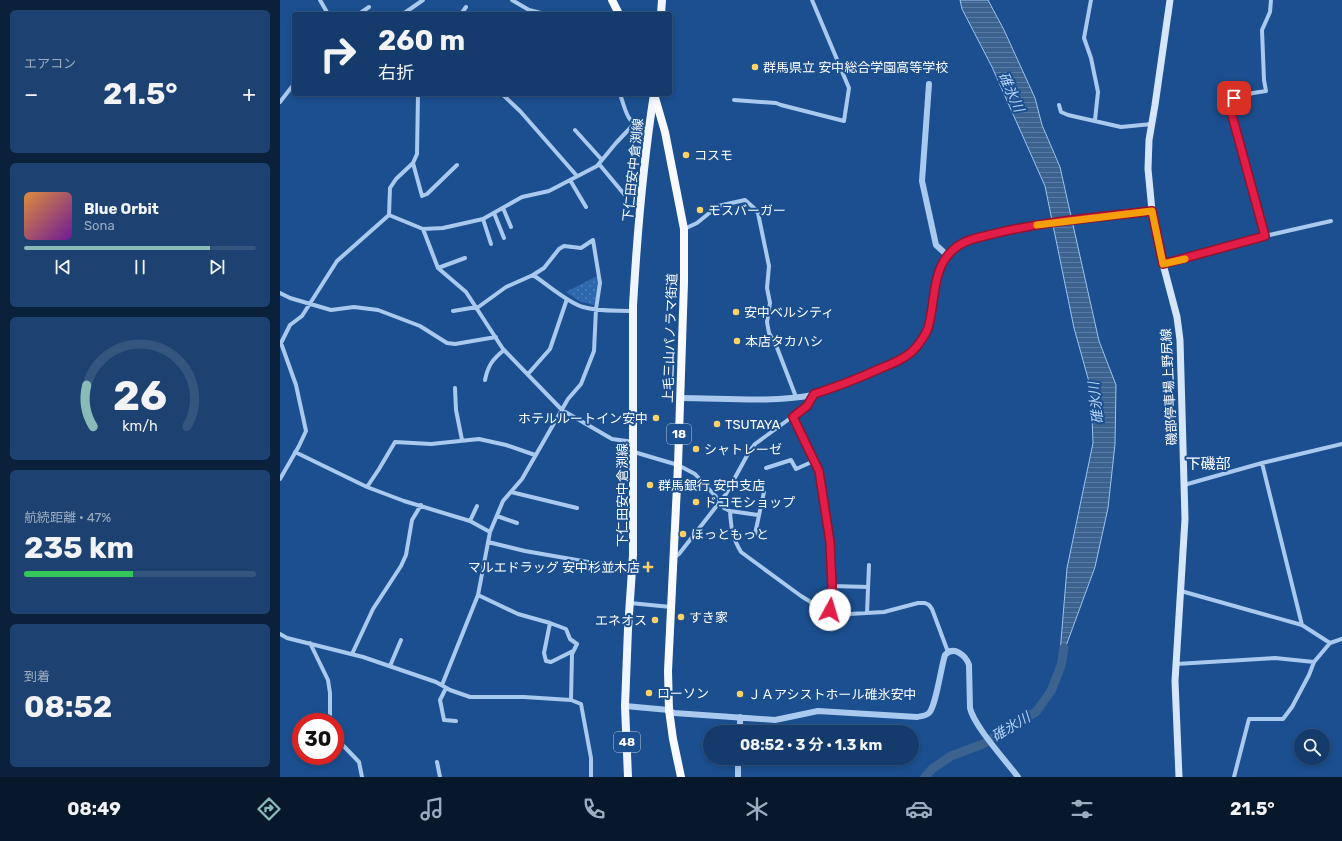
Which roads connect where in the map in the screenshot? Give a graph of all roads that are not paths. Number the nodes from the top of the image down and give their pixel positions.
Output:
1 (320, 0) edge
2 (423, 0) edge
3 (512, 0) edge
4 (612, 0) edge
5 (662, 0) edge
6 (812, 0) edge
7 (1091, 0) edge
8 (1170, 0) edge
9 (1272, 0) edge
10 (369, 7) dead end
11 (466, 7) dead end
12 (327, 12) edge
13 (362, 12) edge
14 (410, 12) edge
15 (462, 12) edge
16 (537, 12) edge
17 (618, 12) edge
18 (661, 12) edge
19 (929, 84) dead end
20 (292, 87) edge
21 (418, 96) edge
22 (504, 96) edge
23 (621, 96) edge
24 (654, 96) edge
25 (655, 96) edge
26 (734, 100) dead end
27 (280, 102) edge
28 (1059, 105) dead end
29 (1095, 120) junction
30 (634, 124) junction
31 (1152, 124) junction
32 (576, 130) dead end
33 (648, 131) junction
34 (600, 162) junction
35 (413, 163) junction
36 (457, 165) dead end
37 (577, 176) junction
38 (570, 180) junction
39 (624, 194) dead end
40 (586, 207) dead end
41 (503, 208) junction
42 (1152, 211) junction
43 (494, 213) junction
44 (389, 215) junction
45 (483, 219) junction
46 (1332, 221) dead end
47 (511, 227) dead end
48 (423, 229) junction
49 (684, 229) junction
50 (1265, 236) junction
51 (504, 238) dead end
52 (491, 244) dead end
53 (948, 256) junction
54 (465, 258) dead end
55 (1163, 264) junction
56 (438, 268) junction
57 (533, 275) junction
58 (280, 293) edge
59 (567, 299) junction
60 (309, 303) junction
61 (477, 308) junction
62 (596, 310) junction
63 (453, 311) dead end
64 (633, 311) junction
65 (496, 337) junction
66 (504, 350) junction
67 (528, 374) junction
68 (485, 380) dead end
69 (455, 388) dead end
70 (814, 394) junction
71 (796, 397) junction
72 (680, 398) junction
73 (562, 410) junction
74 (793, 417) junction
75 (462, 440) junction
76 (634, 442) junction
77 (1342, 444) edge
78 (296, 452) junction
79 (634, 452) junction
80 (535, 455) junction
81 (814, 461) junction
82 (1262, 463) junction
83 (678, 465) junction
84 (766, 468) dead end
85 (280, 479) edge
86 (1184, 485) junction
87 (367, 487) junction
88 (511, 492) junction
89 (764, 492) dead end
90 (720, 501) junction
91 (421, 506) junction
92 (477, 506) dead end
93 (577, 508) dead end
94 (730, 511) junction
95 (497, 516) junction
96 (758, 516) junction
97 (470, 521) junction
98 (517, 523) dead end
99 (490, 532) junction
100 (755, 534) dead end
101 (488, 542) junction
102 (672, 559) junction
103 (633, 565) junction
104 (869, 565) dead end
105 (832, 586) junction
106 (868, 587) junction
107 (1181, 591) junction
108 (478, 595) junction
109 (630, 603) junction
110 (670, 607) junction
111 (830, 610) junction
112 (867, 613) junction
113 (550, 623) junction
114 (1302, 625) junction
115 (280, 634) edge
116 (1342, 639) edge
117 (402, 640) dead end
118 (1330, 643) junction
119 (310, 644) junction
120 (573, 651) junction
121 (948, 652) junction
122 (352, 654) junction
123 (1314, 662) junction
124 (1176, 664) junction
125 (390, 666) junction
126 (442, 685) junction
127 (446, 688) junction
128 (571, 700) junction
129 (625, 706) junction
130 (669, 710) junction
131 (330, 713) edge
132 (740, 717) junction
133 (456, 721) dead end
134 (740, 725) edge
135 (344, 746) edge
136 (436, 762) dead end
137 (738, 765) edge
138 (362, 777) edge
139 (440, 777) edge
140 (591, 777) edge
141 (628, 777) edge
142 (681, 777) edge
143 (738, 777) edge
144 (1018, 777) edge
145 (1179, 777) edge
146 (1234, 777) edge

1 - 12 street
2 - 14 street
3 - 16 street
4 - 17 highway
5 - 18 main road
6 - 26 street
7 - 29 street
8 - 31 main road, 磯部停車場上野尻線
9 - 50 street
10 - 13 street
11 - 15 street
19 - 53 street
20 - 27 street
21 - 35 street
22 - 37 street
23 - 30 street
24 - 33 main road, 下仁田安中倉渕線 / 48
25 - 49 highway, 上毛三山パノラマ街道 / 18
28 - 29 street
29 - 31 street
30 - 33 street
30 - 34 street
31 - 42 main road, 磯部停車場上野尻線
32 - 34 street
33 - 64 main road, 下仁田安中倉渕線 / 48
34 - 37 street
34 - 39 street
35 - 36 street
35 - 44 street
37 - 38 street
38 - 40 street
38 - 41 street
41 - 43 street
41 - 47 street
42 - 53 street
42 - 55 main road, 磯部停車場上野尻線
43 - 45 street
43 - 51 street
44 - 48 street
44 - 60 street
45 - 48 street
45 - 52 street
46 - 50 street
48 - 56 street
49 - 71 street
49 - 72 highway, 上毛三山パノラマ街道 / 18
50 - 55 street
53 - 70 street
54 - 56 street
55 - 86 main road, 磯部停車場上野尻線
56 - 61 street
57 - 59 street
57 - 61 street
57 - 62 street
58 - 60 street
59 - 62 street
59 - 67 street
60 - 65 street
60 - 78 street
61 - 63 street
61 - 65 street
62 - 64 street
62 - 73 street
64 - 76 main road, 下仁田安中倉渕線 / 48
65 - 66 street
66 - 67 street
66 - 68 street
67 - 73 street
69 - 75 street
70 - 71 street
70 - 74 street
71 - 72 street
72 - 83 highway, 上毛三山パノラマ街道 / 18
73 - 76 street
73 - 80 street
74 - 81 street
74 - 90 street
75 - 80 street
75 - 87 street
76 - 79 main road, 下仁田安中倉渕線 / 48
77 - 82 street
78 - 85 street
78 - 87 street
79 - 83 street
79 - 103 main road, 下仁田安中倉渕線 / 48
80 - 88 street
81 - 84 street
81 - 105 street
82 - 86 street
82 - 114 street
83 - 90 street
83 - 102 highway, 上毛三山パノラマ街道 / 18
86 - 107 main road, 磯部停車場上野尻線
87 - 91 street
88 - 93 street
88 - 95 street
89 - 96 street
90 - 94 street
90 - 102 street
91 - 97 street
91 - 122 street
92 - 97 street
94 - 96 street
94 - 111 street
95 - 98 street
95 - 99 street
96 - 100 street
97 - 99 street
99 - 101 street
101 - 103 street
101 - 108 street
102 - 110 highway, 上毛三山パノラマ街道 / 18
103 - 109 main road, 下仁田安中倉渕線 / 48
104 - 106 street
105 - 106 street
105 - 111 street
106 - 112 street
107 - 114 street
107 - 124 main road, 磯部停車場上野尻線
108 - 113 street
108 - 126 street
109 - 110 street
109 - 129 main road, 下仁田安中倉渕線 / 48
110 - 130 highway, 上毛三山パノラマ街道 / 18
111 - 112 street
112 - 121 street
113 - 120 street
113 - 120 street
114 - 118 street
115 - 119 street
116 - 118 street
117 - 125 street
118 - 123 street
119 - 122 street
119 - 131 street
120 - 128 street
121 - 132 street
121 - 144 street
122 - 125 street
123 - 124 street
123 - 146 street
124 - 145 main road, 磯部停車場上野尻線
125 - 126 street
126 - 127 street
127 - 128 street
127 - 133 street
128 - 140 street
129 - 130 street
129 - 141 main road, 下仁田安中倉渕線 / 48
130 - 132 street
130 - 142 highway, 上毛三山パノラマ街道 / 18
132 - 134 street
135 - 138 street
136 - 139 street
137 - 143 street

